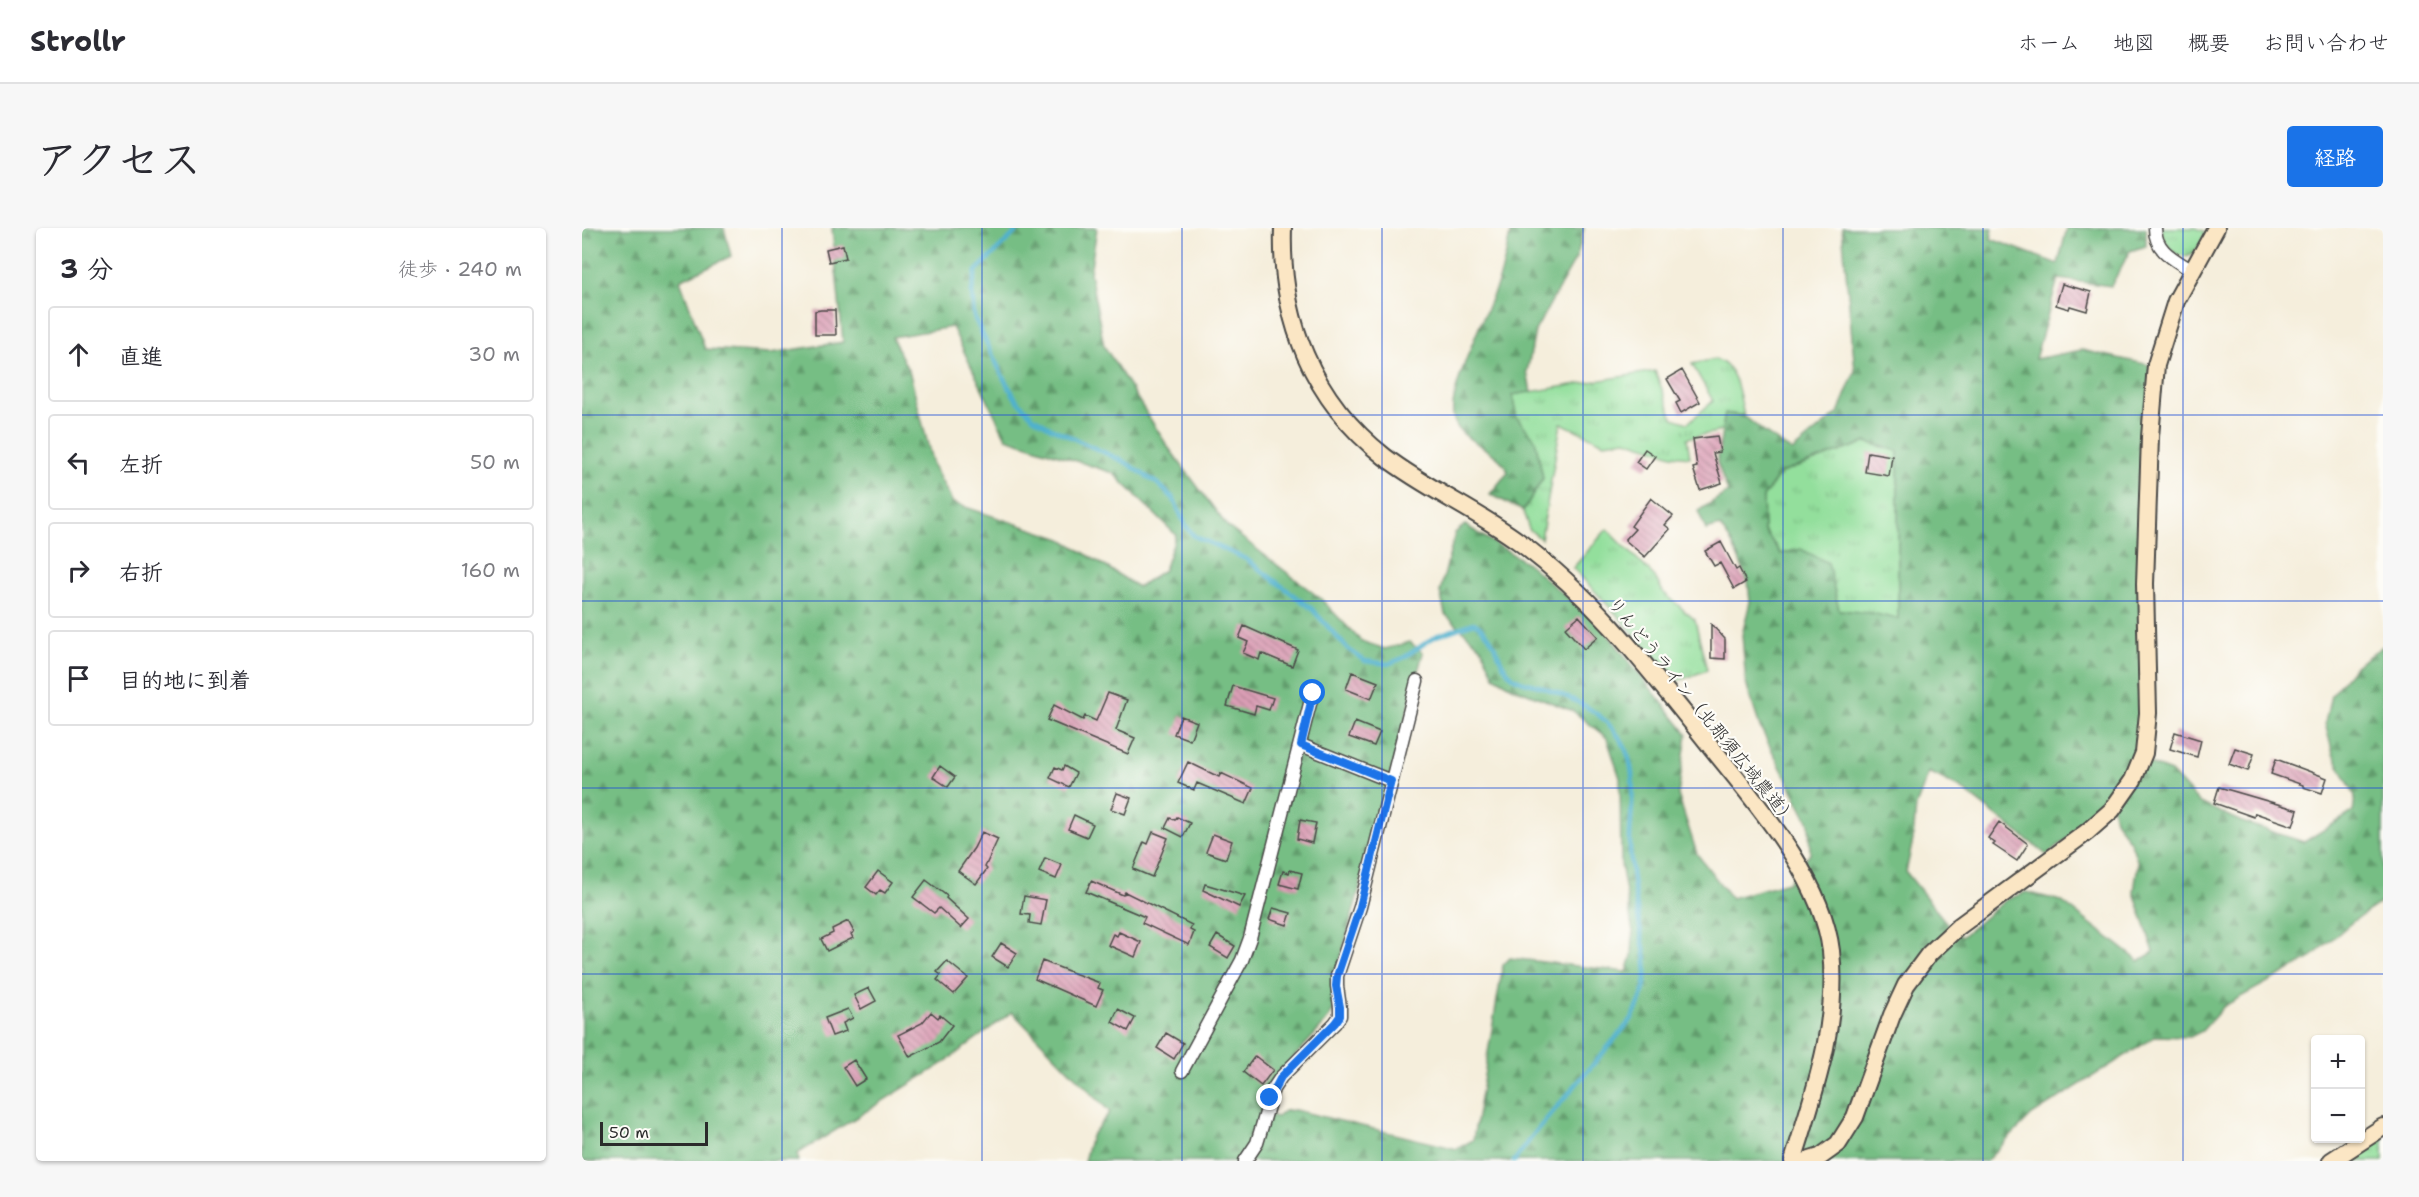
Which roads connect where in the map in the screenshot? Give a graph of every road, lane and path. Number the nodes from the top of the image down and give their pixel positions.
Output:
1 (1283, 228) edge
2 (2156, 228) edge
3 (2216, 228) edge
4 (2191, 270) junction
5 (1417, 681) dead end
6 (1313, 693) dead end
7 (1301, 745) junction
8 (1391, 781) junction
9 (1182, 1071) dead end
10 (2383, 1127) edge
11 (1245, 1161) edge
12 (1793, 1161) edge
13 (1807, 1161) edge
14 (2331, 1161) edge

1 - 12 street, りんどうライン（北那須広域農道）
2 - 4 street
3 - 4 street
4 - 13 street
5 - 8 street
6 - 7 street
7 - 8 street
7 - 9 street
8 - 11 street
10 - 14 street

